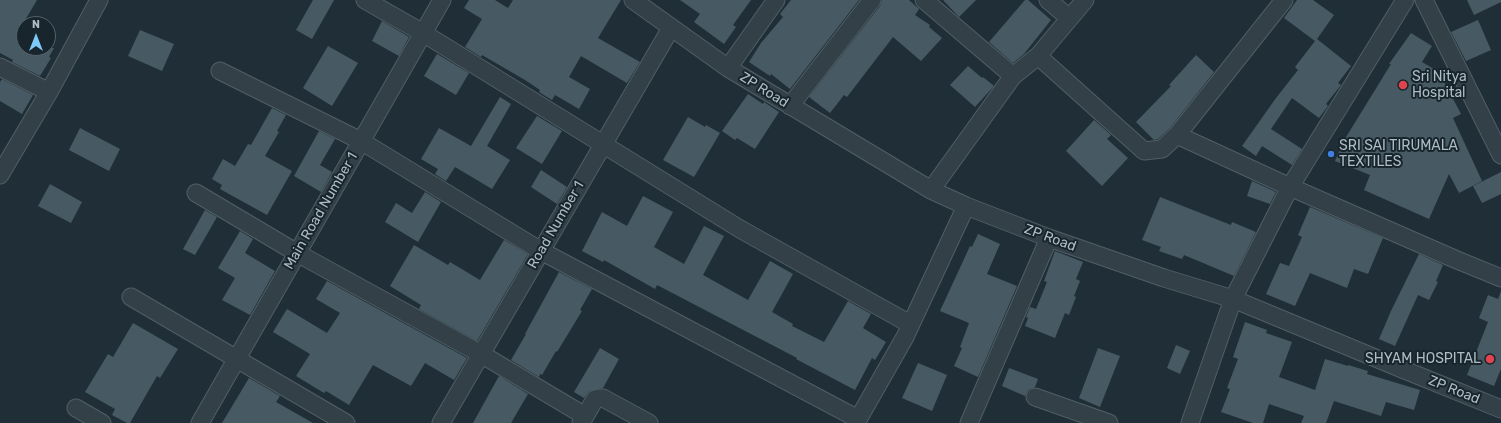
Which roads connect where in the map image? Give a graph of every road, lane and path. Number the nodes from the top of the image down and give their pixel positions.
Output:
1 (99, 0) edge
2 (365, 0) edge
3 (442, 0) edge
4 (633, 0) edge
5 (776, 0) edge
6 (872, 0) edge
7 (924, 0) edge
8 (1048, 0) edge
9 (1085, 0) edge
10 (1284, 0) edge
11 (1405, 0) edge
12 (1424, 0) edge
13 (1069, 18) junction
14 (671, 28) junction
15 (423, 32) junction
16 (1038, 56) junction
17 (0, 67) edge
18 (728, 68) junction
19 (220, 71) dead end
20 (1013, 76) junction
21 (49, 92) junction
22 (790, 106) junction
23 (1178, 135) junction
24 (361, 142) junction
25 (604, 143) junction
26 (1501, 155) edge
27 (0, 175) edge
28 (1290, 187) junction
29 (931, 190) junction
30 (196, 194) dead end
31 (966, 206) junction
32 (1050, 238) junction
33 (541, 251) junction
34 (297, 254) junction
35 (1501, 278) edge
36 (131, 297) dead end
37 (1233, 298) junction
38 (910, 324) junction
39 (481, 354) junction
40 (237, 359) junction
41 (1035, 397) dead end
42 (76, 408) dead end
43 (1501, 409) edge
44 (583, 420) edge
45 (857, 421) edge
46 (102, 423) edge
47 (200, 423) edge
48 (346, 423) edge
49 (441, 423) edge
50 (649, 423) edge
51 (970, 423) edge
52 (1109, 423) edge
53 (1190, 423) edge

1 - 21 street
2 - 15 street
3 - 15 street, Main Road Number 1
4 - 14 street, ZP Road
5 - 18 street
6 - 22 street
7 - 20 street
8 - 13 street
9 - 13 street
10 - 23 street
11 - 28 street
12 - 26 street
13 - 16 street
14 - 18 street, ZP Road
14 - 25 street, Road Number 1
15 - 24 street, Main Road Number 1
15 - 25 street
16 - 20 street
16 - 23 street
17 - 21 street
18 - 22 street, ZP Road
19 - 24 street
20 - 29 street
21 - 27 street
22 - 29 street, ZP Road
23 - 28 street
24 - 33 street
24 - 34 street, Main Road Number 1
25 - 33 street, Road Number 1
25 - 38 street
28 - 35 street
28 - 37 street
29 - 31 street, ZP Road
30 - 34 street
31 - 32 street, ZP Road
31 - 38 street
32 - 37 street, ZP Road
32 - 51 street
33 - 39 street, Road Number 1
33 - 45 street
34 - 39 street
34 - 40 street, Main Road Number 1
36 - 40 street
37 - 43 street, ZP Road
37 - 53 street
38 - 45 street
39 - 44 street
39 - 49 street, Road Number 1
40 - 47 street, Main Road Number 1
40 - 48 street
41 - 52 street
42 - 46 street
44 - 50 street

